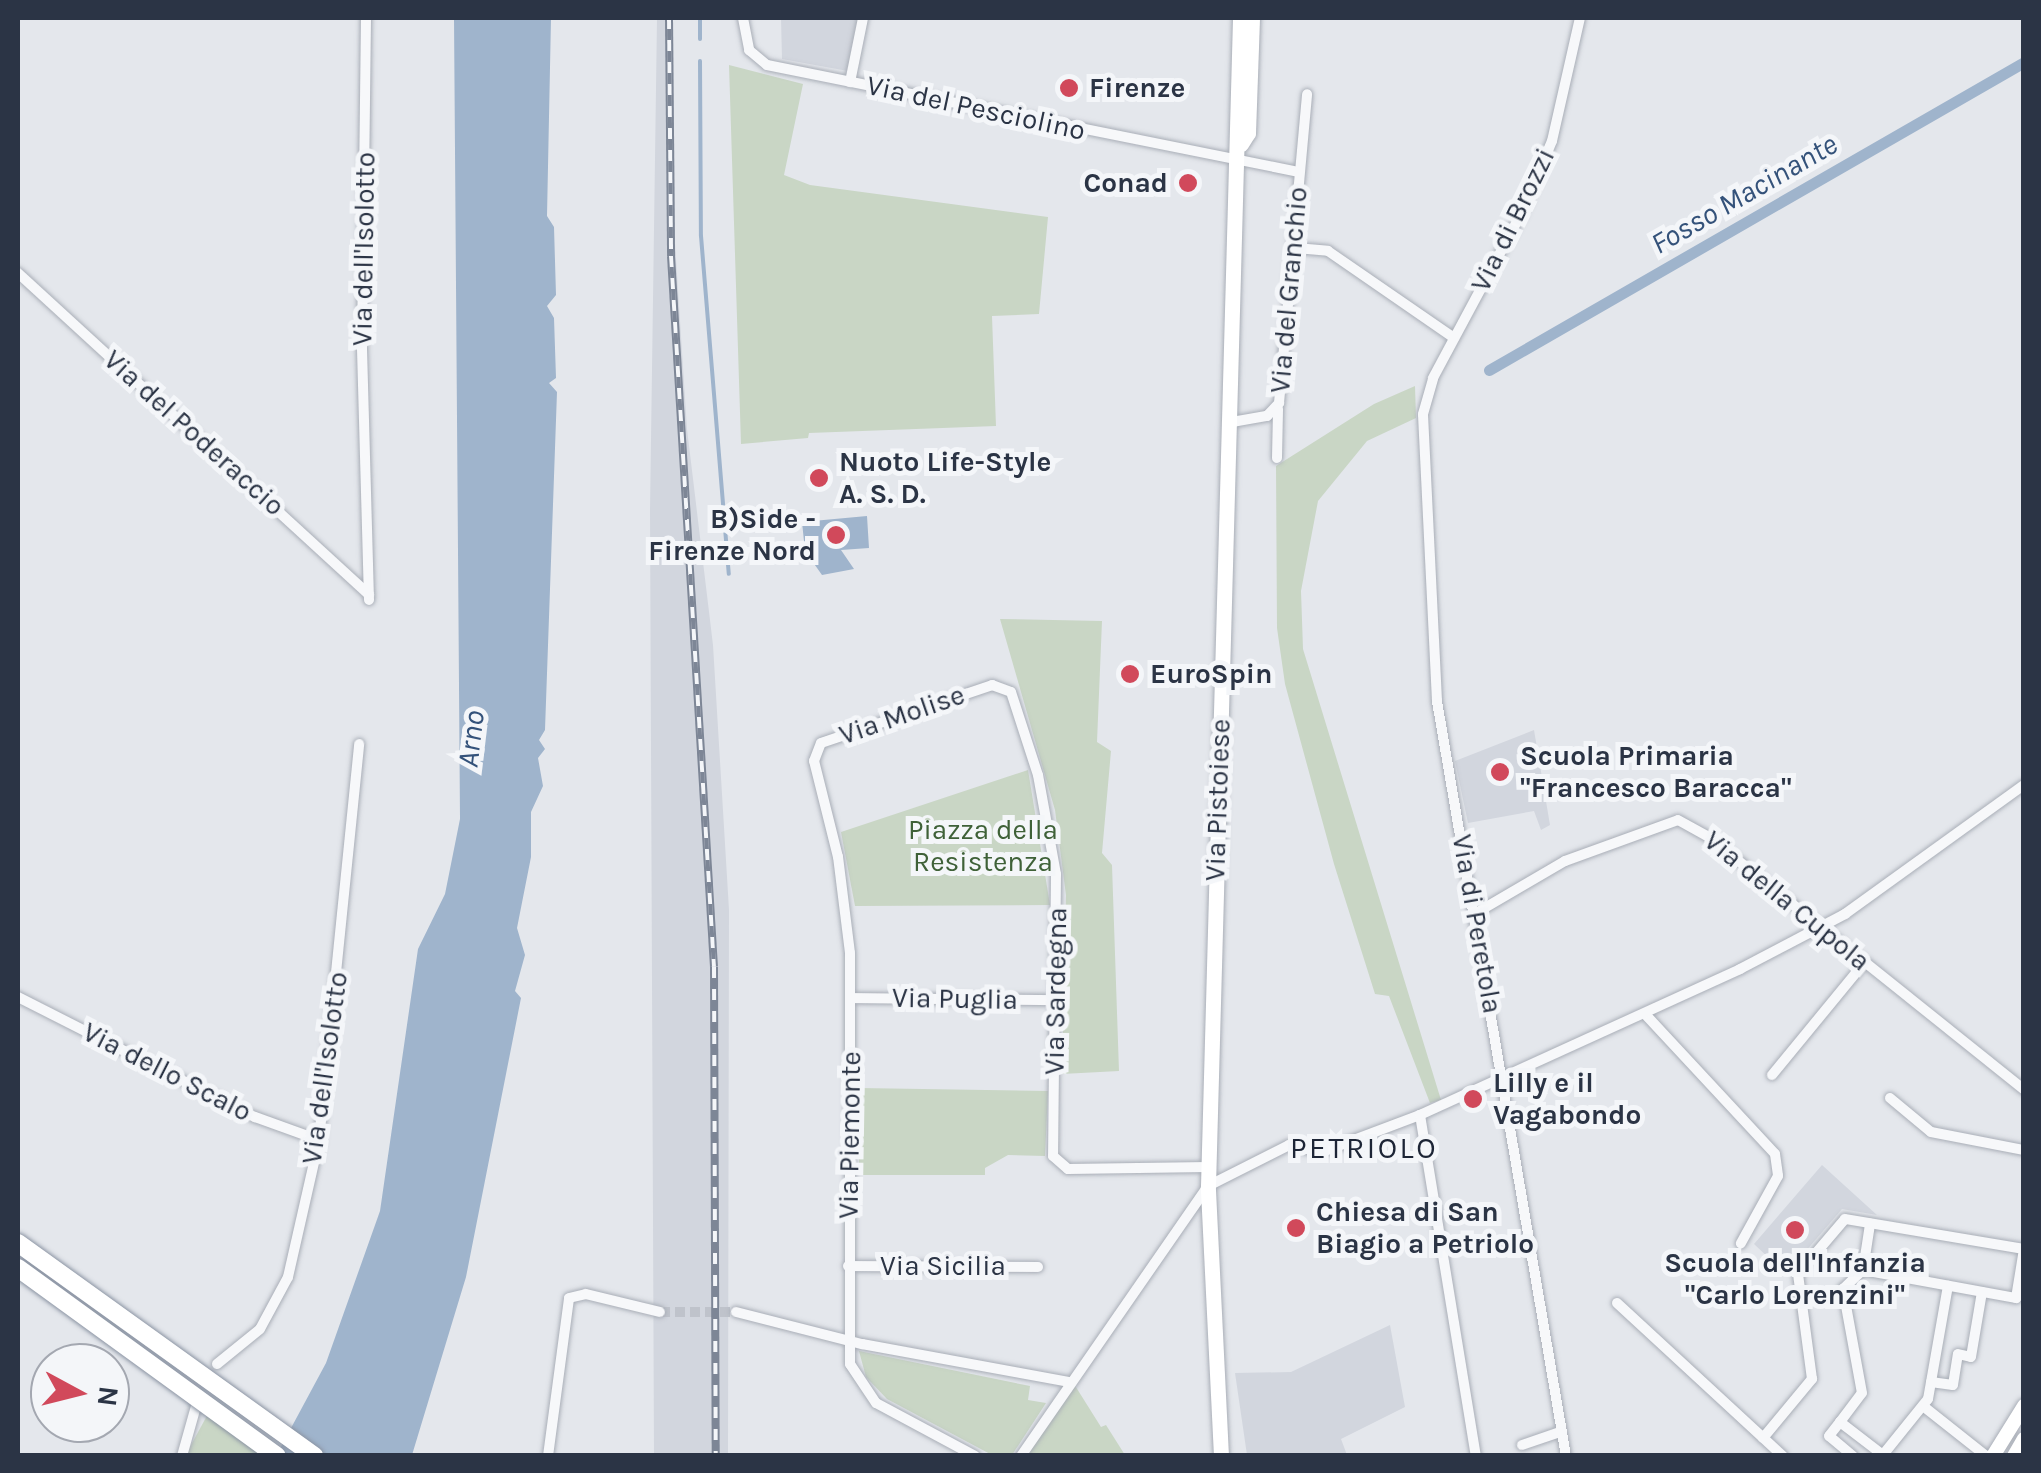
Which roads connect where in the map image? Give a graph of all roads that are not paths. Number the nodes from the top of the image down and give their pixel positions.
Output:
1 (366, 18) edge
2 (744, 18) edge
3 (863, 18) edge
4 (1240, 18) edge
5 (1252, 18) edge
6 (1580, 18) edge
7 (850, 82) junction
8 (1308, 94) dead end
9 (1241, 144) junction
10 (1240, 162) junction
11 (1299, 172) junction
12 (1296, 248) junction
13 (18, 273) edge
14 (1454, 338) junction
15 (1278, 407) junction
16 (1423, 414) joint
17 (1232, 422) junction
18 (1277, 458) dead end
19 (369, 598) joint
20 (992, 685) joint
21 (359, 744) dead end
22 (815, 751) joint
23 (2024, 785) edge
24 (1476, 913) junction
25 (1821, 926) junction
26 (1864, 964) junction
27 (18, 997) edge
28 (851, 998) junction
29 (1058, 1000) junction
30 (1645, 1014) junction
31 (1772, 1075) dead end
32 (1502, 1080) junction
33 (2024, 1090) edge
34 (1890, 1098) dead end
35 (1420, 1115) junction
36 (319, 1140) junction
37 (2024, 1150) edge
38 (1208, 1167) junction
39 (1208, 1186) junction
40 (1870, 1224) junction
41 (18, 1242) edge
42 (1741, 1243) dead end
43 (2024, 1249) edge
44 (848, 1266) junction
45 (1038, 1267) dead end
46 (18, 1268) edge
47 (1863, 1270) junction
48 (1948, 1286) junction
49 (1982, 1292) junction
50 (1617, 1303) dead end
51 (660, 1312) tunnel mouth
52 (736, 1312) tunnel mouth
53 (849, 1341) junction
54 (218, 1364) dead end
55 (1069, 1382) junction
56 (1931, 1382) junction
57 (198, 1399) dead end
58 (1923, 1406) junction
59 (2024, 1406) edge
60 (1840, 1422) junction
61 (1559, 1432) junction
62 (1762, 1438) junction
63 (2024, 1439) edge
64 (1522, 1445) dead end
65 (1882, 1455) edge
66 (182, 1456) edge
67 (277, 1456) edge
68 (314, 1456) edge
69 (548, 1456) edge
70 (974, 1456) edge
71 (1021, 1456) edge
72 (1221, 1456) edge
73 (1476, 1456) edge
74 (1566, 1456) edge
75 (1783, 1456) edge
76 (1853, 1456) edge
77 (1986, 1456) edge
78 (1993, 1456) edge
79 (2014, 1456) edge

1 - 19 street, Via dell'Isolotto
2 - 7 street, Via del Pesciolino
3 - 7 street
4 - 9 main road, Via Pistoiese
5 - 9 main road, Via Pistoiese
6 - 14 street, Via di Brozzi
7 - 10 street, Via del Pesciolino
8 - 11 street, Via del Granchio
9 - 10 main road, Via Pistoiese
10 - 11 street, Via del Granchio
10 - 17 main road, Via Pistoiese
11 - 12 street, Via del Granchio
12 - 14 street
12 - 15 street, Via del Granchio
13 - 19 street, Via del Poderaccio
14 - 16 street, Via di Brozzi
15 - 17 street, Via del Granchio
15 - 18 street, Via del Granchio
16 - 24 street, Via di Peretola
17 - 38 main road, Via Pistoiese
20 - 22 street, Via Molise
20 - 29 street, Via Sardegna
21 - 36 street, Via dell'Isolotto
22 - 28 street, Via Piemonte
23 - 25 street
24 - 25 street, Via della Cupola
24 - 32 street, Via di Peretola
25 - 26 street, Via della Cupola
25 - 30 street
26 - 31 street
26 - 33 street, Via della Cupola
27 - 36 street, Via dello Scalo
28 - 29 street, Via Puglia
28 - 44 street, Via Piemonte
29 - 38 street, Via Sardegna
30 - 32 street
30 - 42 street
32 - 35 street
32 - 61 street, Via di Peretola
34 - 37 street
35 - 39 street
35 - 73 street
36 - 54 street, Via dell'Isolotto
38 - 39 main road, Via Pistoiese
39 - 55 street
39 - 72 main road, Via Pistoiese
40 - 43 street
40 - 47 street
40 - 62 street
41 - 68 highway, bridge
43 - 49 street
44 - 45 street, Via Sicilia
44 - 53 street, Via Piemonte
46 - 67 highway, bridge
47 - 48 street
47 - 60 street
48 - 49 street
48 - 56 street
49 - 56 street
50 - 62 street
51 - 69 street
52 - 53 street
53 - 55 street
53 - 70 street, Via Piemonte
55 - 71 street
56 - 58 street
57 - 66 street
58 - 65 street
58 - 77 street
59 - 78 main road
60 - 65 street
60 - 76 street
61 - 64 street
61 - 74 street, Via di Peretola
62 - 75 street
63 - 79 main road

